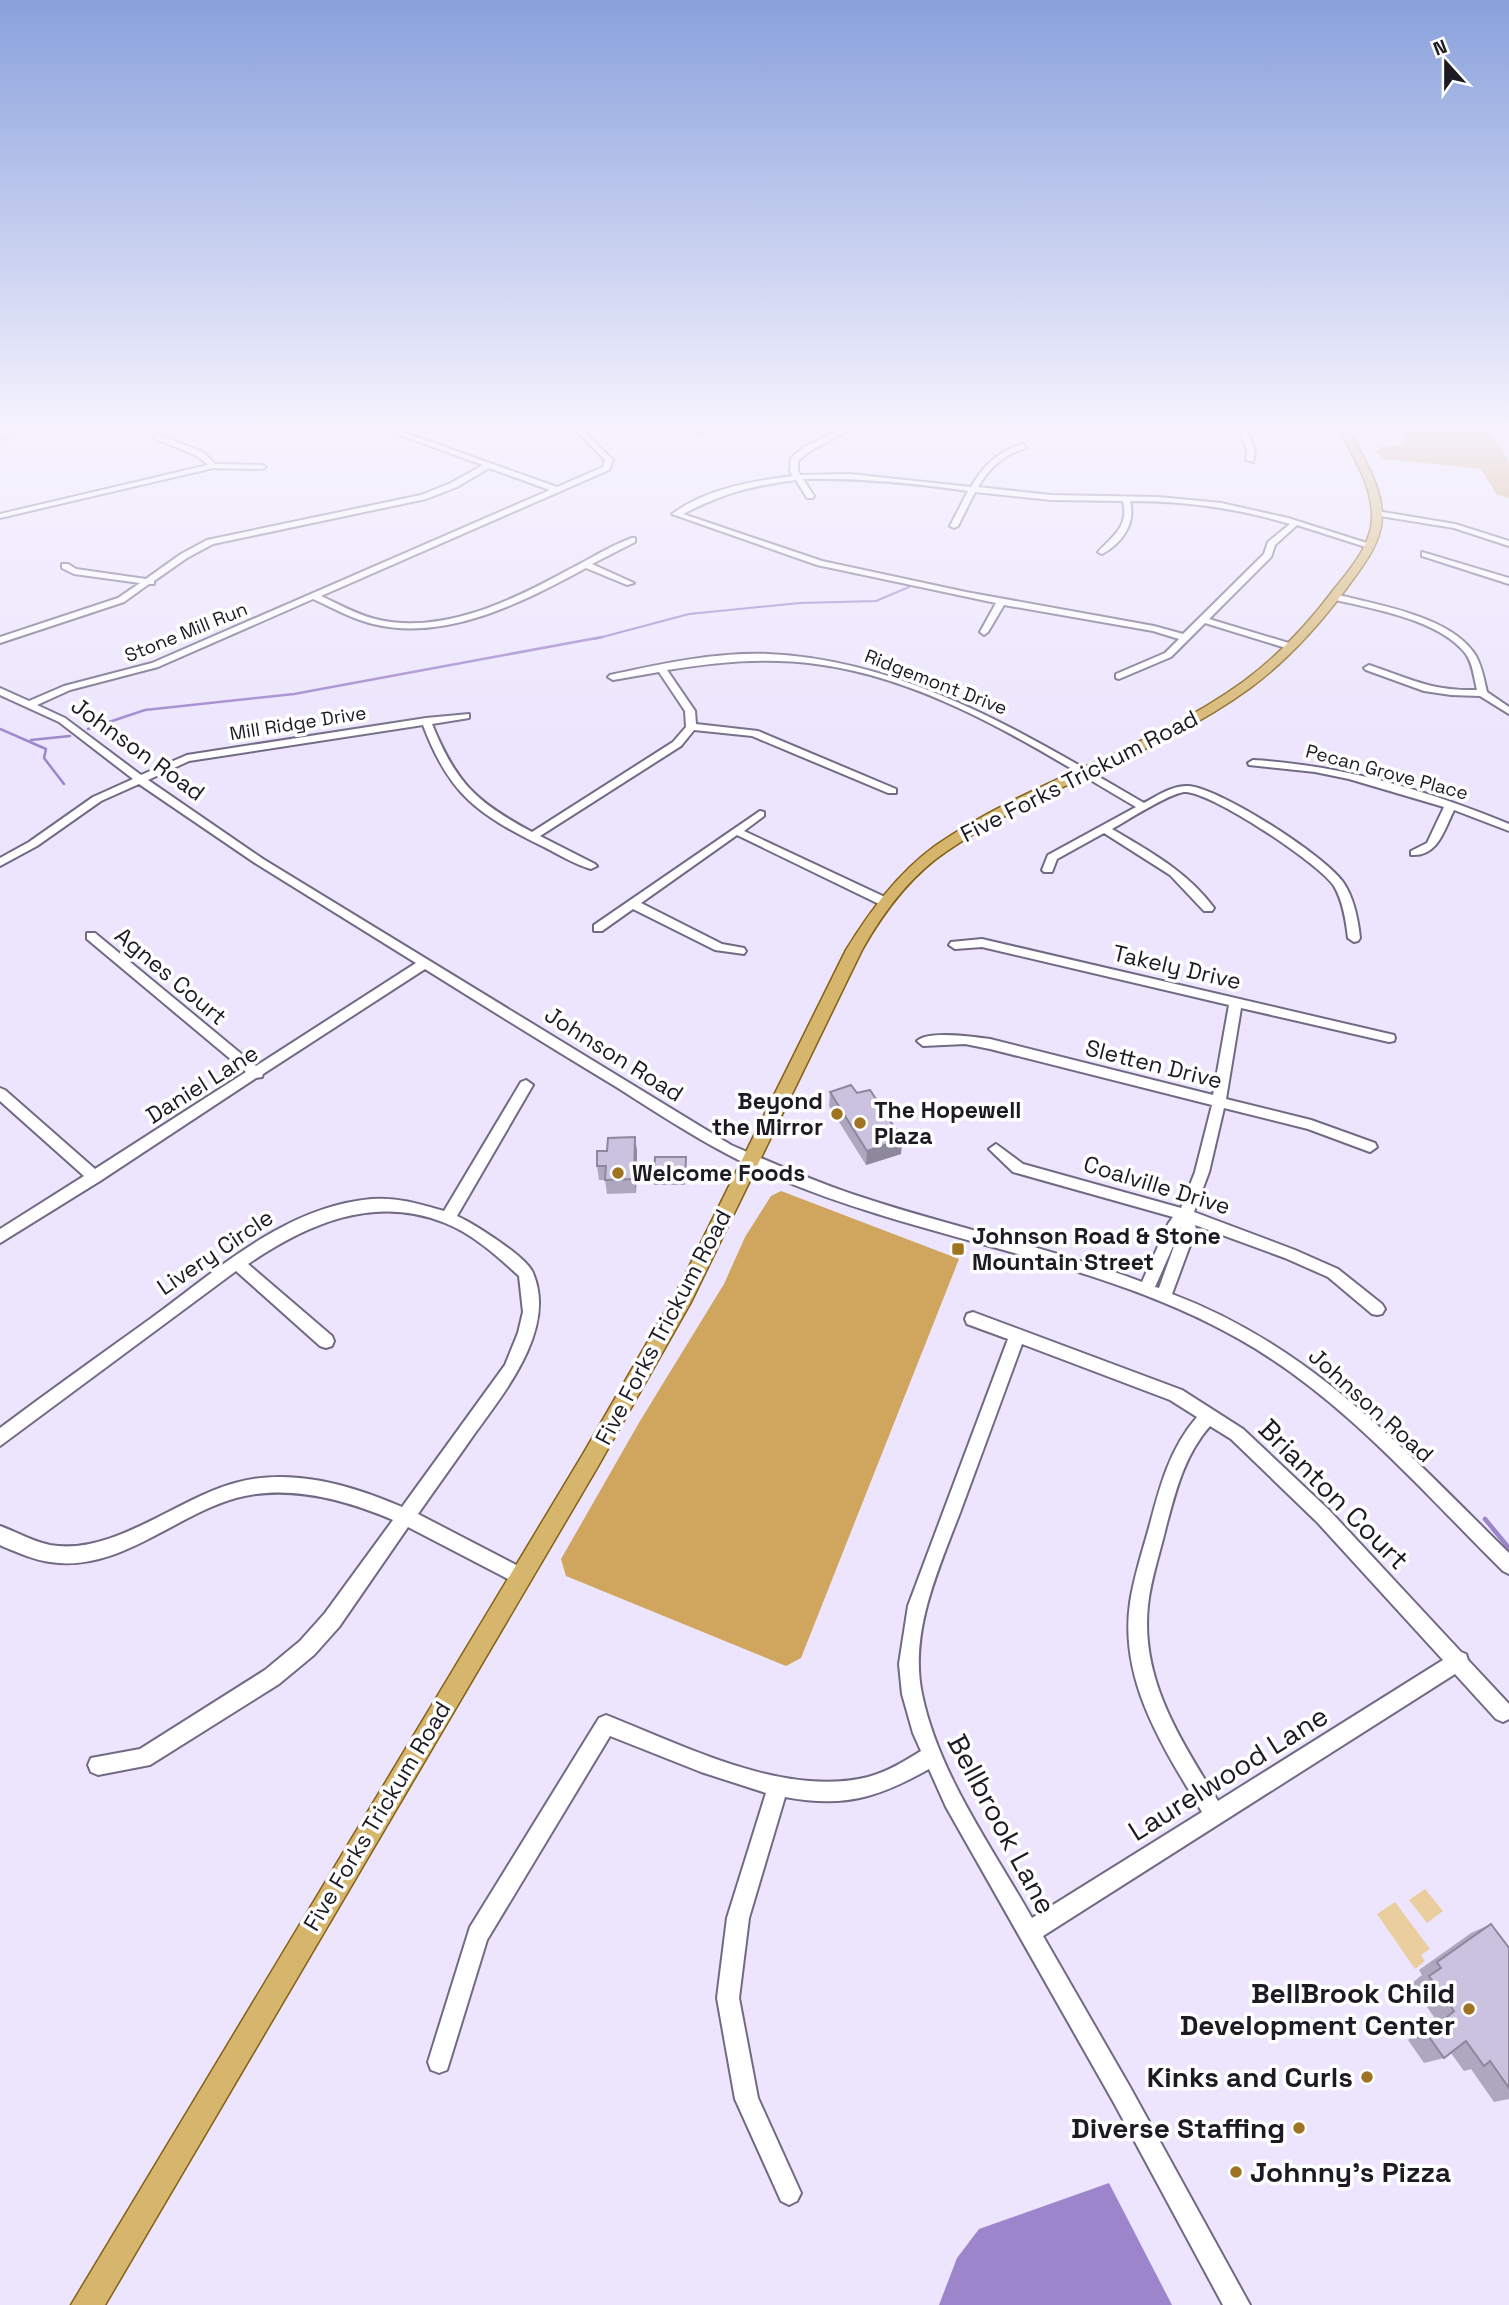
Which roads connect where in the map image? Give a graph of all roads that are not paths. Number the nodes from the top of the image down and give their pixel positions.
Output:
1 (250, 534) edge
2 (453, 534) edge
3 (734, 534) edge
4 (1119, 534) edge
5 (1282, 534) edge
6 (1328, 534) edge
7 (1372, 534) edge
8 (1478, 534) edge
9 (632, 540) dead end
10 (1509, 544) edge
11 (1369, 545) junction
12 (1102, 552) dead end
13 (1425, 554) dead end
14 (584, 564) junction
15 (65, 566) dead end
16 (1509, 581) edge
17 (151, 582) junction
18 (630, 583) dead end
19 (312, 595) junction
20 (1335, 597) junction
21 (1002, 601) junction
22 (1204, 620) junction
23 (984, 632) dead end
24 (1186, 638) junction
25 (0, 640) edge
26 (1289, 646) junction
27 (1370, 668) dead end
28 (662, 669) junction
29 (1119, 676) dead end
30 (613, 677) dead end
31 (0, 691) edge
32 (1482, 694) junction
33 (30, 704) junction
34 (1509, 711) edge
35 (466, 716) dead end
36 (426, 721) junction
37 (691, 727) junction
38 (1253, 763) dead end
39 (1083, 772) junction
40 (139, 778) junction
41 (892, 791) dead end
42 (1450, 806) junction
43 (1144, 807) junction
44 (760, 814) dead end
45 (1509, 828) edge
46 (1104, 829) junction
47 (736, 831) junction
48 (535, 835) junction
49 (1415, 853) dead end
50 (0, 863) edge
51 (591, 866) dead end
52 (1048, 870) dead end
53 (883, 901) junction
54 (633, 904) junction
55 (1208, 908) dead end
56 (598, 928) dead end
57 (91, 936) dead end
58 (1354, 938) dead end
59 (955, 945) dead end
60 (740, 951) dead end
61 (424, 964) junction
62 (1236, 1002) junction
63 (1389, 1038) dead end
64 (923, 1041) dead end
65 (257, 1074) junction
66 (526, 1085) dead end
67 (0, 1093) edge
68 (1219, 1102) junction
69 (1370, 1147) dead end
70 (996, 1149) dead end
71 (751, 1161) junction
72 (95, 1177) junction
73 (1186, 1215) junction
74 (448, 1218) junction
75 (0, 1237) edge
76 (236, 1262) junction
77 (1156, 1292) junction
78 (1377, 1309) dead end
79 (973, 1319) dead end
80 (1017, 1335) junction
81 (326, 1340) dead end
82 (1208, 1416) junction
83 (0, 1438) edge
84 (403, 1518) junction
85 (0, 1534) edge
86 (1509, 1566) edge
87 (520, 1576) junction
88 (1459, 1661) junction
89 (1503, 1712) dead end
90 (932, 1756) junction
91 (97, 1765) dead end
92 (778, 1788) junction
93 (1215, 1815) junction
94 (1028, 1933) junction
95 (439, 2062) dead end
96 (789, 2193) dead end
97 (86, 2305) edge
98 (1237, 2305) edge

1 - 17 street
2 - 19 street, Stone Mill Run
3 - 21 street
4 - 12 street
5 - 22 street
6 - 11 street
7 - 11 main road, Five Forks Trickum Road
8 - 10 street
9 - 14 street
11 - 20 main road, Five Forks Trickum Road
13 - 16 street
14 - 18 street
14 - 19 street
15 - 17 street
17 - 25 street
19 - 33 street, Stone Mill Run
20 - 26 main road, Five Forks Trickum Road
20 - 32 street
21 - 23 street
21 - 24 street
22 - 24 street
22 - 26 street
24 - 29 street
26 - 39 main road, Five Forks Trickum Road
27 - 32 street
28 - 30 street, Ridgemont Drive
28 - 37 street
28 - 39 street, Ridgemont Drive
31 - 33 street, Johnson Road
32 - 34 street
33 - 40 street, Johnson Road
35 - 36 street, Mill Ridge Drive
36 - 40 street, Mill Ridge Drive
36 - 48 street
37 - 41 street
37 - 48 street
38 - 42 street, Pecan Grove Place
39 - 43 street, Ridgemont Drive
39 - 53 main road, Five Forks Trickum Road
40 - 50 street
40 - 61 street, Johnson Road
42 - 45 street, Pecan Grove Place
42 - 49 street
43 - 46 street
43 - 58 street
44 - 47 street
46 - 52 street
46 - 55 street
47 - 53 street
47 - 54 street
48 - 51 street
53 - 71 main road, Five Forks Trickum Road
54 - 56 street
54 - 60 street
57 - 65 street, Agnes Court
59 - 62 street, Takely Drive
61 - 65 street, Daniel Lane
61 - 71 street, Johnson Road
62 - 63 street, Takely Drive
62 - 68 street
64 - 68 street, Sletten Drive
65 - 72 street, Daniel Lane
66 - 74 street
67 - 72 street
68 - 69 street, Sletten Drive
68 - 73 street
70 - 73 street, Coalville Drive
71 - 77 street, Johnson Road
71 - 87 main road, Five Forks Trickum Road
72 - 75 street, Daniel Lane
73 - 77 street
73 - 78 street, Coalville Drive
74 - 76 street, Livery Circle
74 - 84 street, Livery Circle
76 - 81 street
76 - 83 street, Livery Circle
77 - 86 street, Johnson Road
79 - 80 street, Brianton Court
80 - 82 street, Brianton Court
80 - 90 street, Bellbrook Lane
82 - 88 street, Brianton Court
82 - 93 street
84 - 85 street
84 - 87 street
84 - 91 street, Livery Circle
87 - 97 main road, Five Forks Trickum Road
88 - 89 street, Brianton Court
88 - 93 street, Laurelwood Lane
90 - 92 street
90 - 94 street, Bellbrook Lane
92 - 95 street
92 - 96 street
93 - 94 street, Laurelwood Lane
94 - 98 street, Bellbrook Lane

